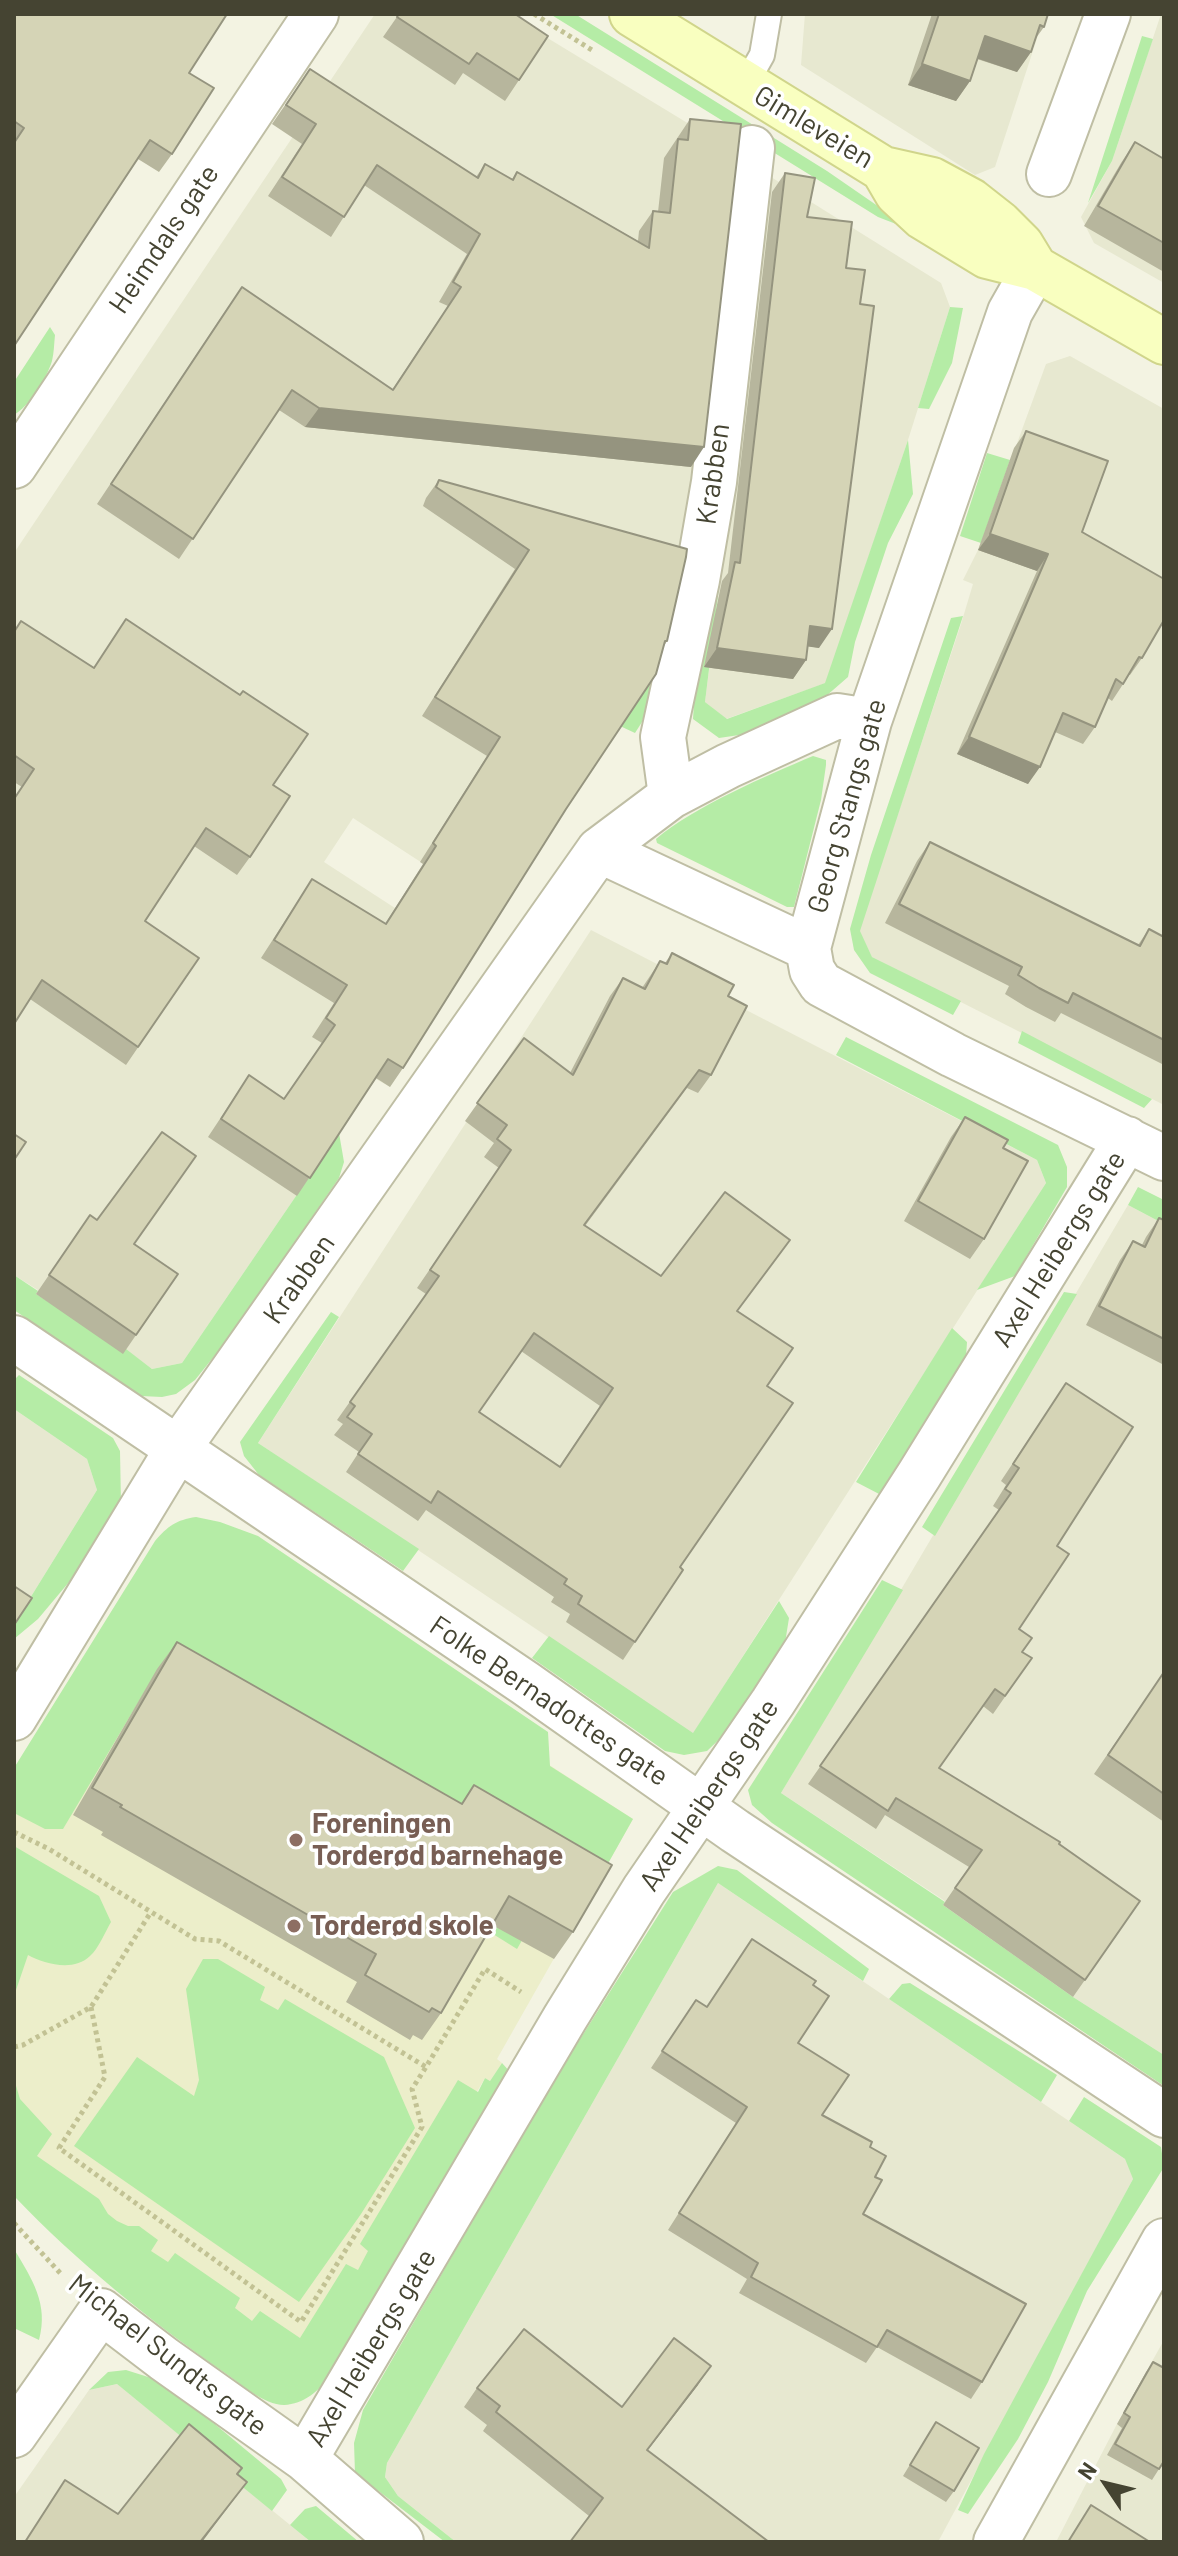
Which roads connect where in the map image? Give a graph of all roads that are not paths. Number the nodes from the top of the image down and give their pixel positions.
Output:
1 (316, 14) edge
2 (632, 14) edge
3 (769, 14) edge
4 (1108, 14) edge
5 (745, 85) junction
6 (752, 148) dead end
7 (1049, 174) dead end
8 (1035, 268) junction
9 (1164, 342) edge
10 (14, 466) edge
11 (869, 721) junction
12 (671, 796) junction
13 (599, 850) junction
14 (808, 948) junction
15 (1146, 1148) edge
16 (14, 1338) edge
17 (177, 1450) junction
18 (14, 1718) edge
19 (703, 1806) junction
20 (1164, 2115) edge
21 (1164, 2241) edge
22 (14, 2435) edge
23 (305, 2459) junction
24 (401, 2542) edge
25 (996, 2542) edge

1 - 10 street, Heimdals gate
2 - 5 main road, Gimleveien
3 - 5 lane, Gimleveien
4 - 7 street
5 - 8 main road, Gimleveien
6 - 12 street, Krabben
8 - 9 main road, Gimleveien
8 - 11 street, Georg Stangs gate
11 - 12 street, Krabben
11 - 14 street, Georg Stangs gate
12 - 13 street, Krabben
13 - 14 street
13 - 17 street, Krabben
14 - 15 street, Georg Stangs gate
15 - 19 street, Axel Heibergs gate
16 - 17 street, Folke Bernadottes gate
17 - 18 street, Krabben
17 - 19 street, Folke Bernadottes gate
19 - 20 street, Folke Bernadottes gate
19 - 23 street, Axel Heibergs gate
21 - 25 street
22 - 23 street, Michael Sundts gate
23 - 24 street, Michael Sundts gate

